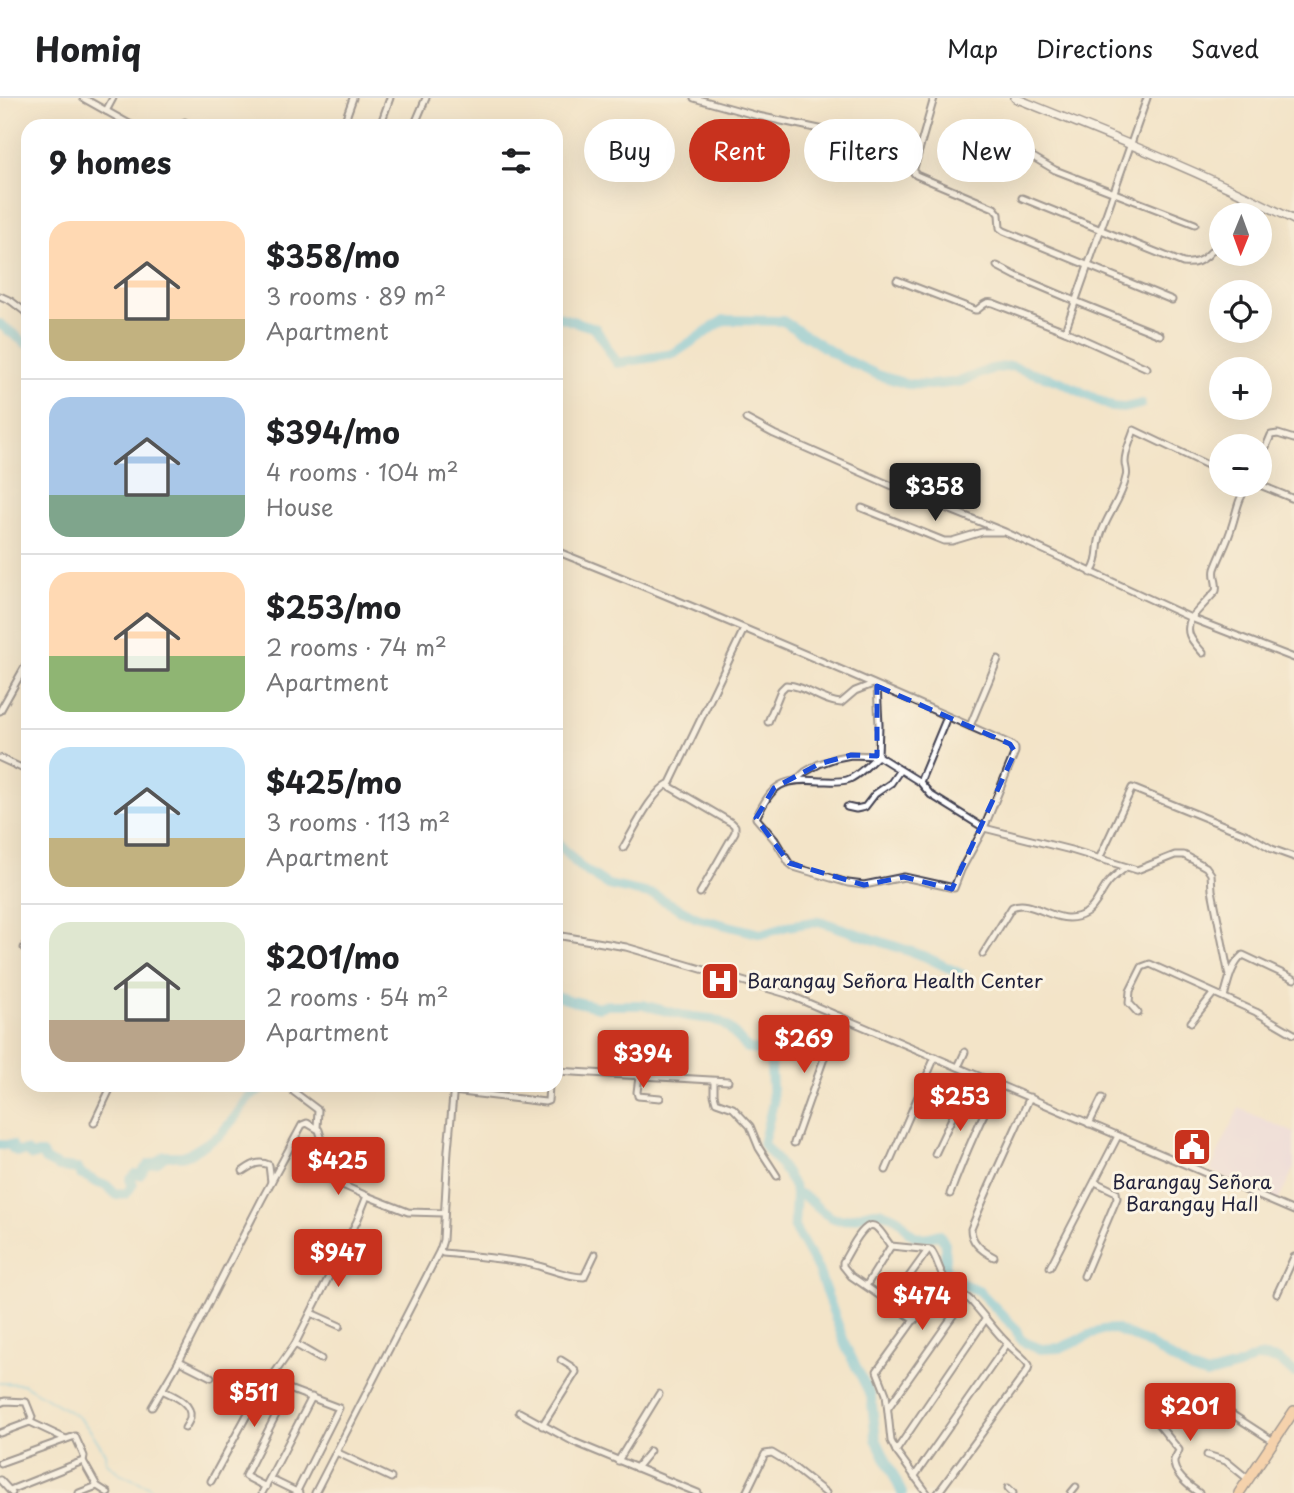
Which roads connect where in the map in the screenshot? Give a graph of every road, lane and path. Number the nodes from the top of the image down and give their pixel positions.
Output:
1 (113, 98) edge
2 (353, 98) edge
3 (390, 98) edge
4 (426, 98) edge
5 (694, 98) edge
6 (934, 98) edge
7 (1015, 98) edge
8 (1147, 98) edge
9 (87, 99) edge
10 (106, 111) junction
11 (120, 119) edge
12 (346, 119) edge
13 (382, 119) edge
14 (417, 119) edge
15 (804, 126) edge
16 (923, 136) edge
17 (1130, 144) junction
18 (1035, 158) edge
19 (923, 179) edge
20 (1114, 192) junction
21 (1248, 196) junction
22 (1022, 198) dead end
23 (1242, 203) edge
24 (1294, 220) edge
25 (1195, 225) dead end
26 (1100, 229) junction
27 (1209, 256) edge
28 (1088, 265) junction
29 (997, 266) dead end
30 (897, 280) dead end
31 (0, 296) edge
32 (1172, 300) dead end
33 (1075, 301) junction
34 (21, 309) edge
35 (1065, 331) junction
36 (1160, 335) dead end
37 (1147, 368) dead end
38 (746, 419) dead end
39 (1272, 435) edge
40 (1294, 439) edge
41 (1209, 466) edge
42 (1272, 490) edge
43 (1240, 497) edge
44 (1294, 499) edge
45 (862, 508) dead end
46 (1005, 532) junction
47 (563, 554) edge
48 (1091, 573) junction
49 (1191, 618) junction
50 (744, 629) junction
51 (1203, 653) dead end
52 (1294, 658) edge
53 (998, 659) dead end
54 (21, 674) edge
55 (875, 685) junction
56 (0, 711) edge
57 (947, 717) junction
58 (768, 722) dead end
59 (970, 726) junction
60 (878, 756) junction
61 (0, 758) edge
62 (21, 768) edge
63 (900, 770) junction
64 (795, 781) junction
65 (920, 782) junction
66 (667, 785) junction
67 (847, 807) dead end
68 (984, 828) junction
69 (623, 848) dead end
70 (1294, 856) edge
71 (1099, 859) junction
72 (1125, 868) junction
73 (700, 893) dead end
74 (563, 936) edge
75 (983, 954) dead end
76 (1230, 976) junction
77 (1294, 979) edge
78 (1213, 994) junction
79 (1224, 997) junction
80 (1138, 1013) dead end
81 (839, 1016) junction
82 (1191, 1023) dead end
83 (1294, 1034) edge
84 (965, 1052) dead end
85 (935, 1057) junction
86 (958, 1067) junction
87 (563, 1072) edge
88 (639, 1077) junction
89 (728, 1081) dead end
90 (714, 1082) junction
91 (999, 1085) junction
92 (109, 1092) edge
93 (294, 1092) dead end
94 (454, 1092) edge
95 (480, 1092) edge
96 (549, 1092) edge
97 (1030, 1097) junction
98 (660, 1098) dead end
99 (1102, 1098) dead end
100 (986, 1109) junction
101 (94, 1123) dead end
102 (1089, 1124) junction
103 (317, 1128) junction
104 (1118, 1136) junction
105 (794, 1143) dead end
106 (935, 1154) dead end
107 (886, 1170) dead end
108 (243, 1171) dead end
109 (777, 1176) dead end
110 (271, 1182) junction
111 (1095, 1182) junction
112 (950, 1194) dead end
113 (367, 1196) junction
114 (1294, 1211) edge
115 (444, 1213) junction
116 (891, 1246) junction
117 (440, 1250) junction
118 (928, 1250) junction
119 (595, 1254) dead end
120 (994, 1257) dead end
121 (1294, 1257) edge
122 (1050, 1267) dead end
123 (1084, 1276) dead end
124 (944, 1279) junction
125 (866, 1286) junction
126 (1277, 1294) dead end
127 (966, 1297) junction
128 (890, 1303) junction
129 (311, 1313) junction
130 (915, 1320) junction
131 (985, 1320) junction
132 (340, 1326) dead end
133 (295, 1344) junction
134 (1007, 1344) junction
135 (321, 1359) dead end
136 (561, 1360) dead end
137 (179, 1361) junction
138 (211, 1377) dead end
139 (162, 1390) junction
140 (659, 1394) dead end
141 (312, 1397) junction
142 (0, 1403) edge
143 (152, 1407) dead end
144 (888, 1408) junction
145 (1294, 1411) edge
146 (519, 1412) dead end
147 (1230, 1413) dead end
148 (1150, 1414) dead end
149 (30, 1422) junction
150 (542, 1426) junction
151 (1290, 1427) edge
152 (185, 1428) dead end
153 (0, 1433) edge
154 (66, 1439) junction
155 (1273, 1440) junction
156 (335, 1451) junction
157 (650, 1451) dead end
158 (896, 1451) junction
159 (1208, 1454) dead end
160 (83, 1461) junction
161 (618, 1461) junction
162 (0, 1463) edge
163 (636, 1468) junction
164 (915, 1477) junction
165 (391, 1478) dead end
166 (270, 1479) junction
167 (1248, 1479) junction
168 (0, 1480) edge
169 (211, 1481) dead end
170 (97, 1486) junction
171 (1076, 1487) dead end
172 (264, 1490) edge
173 (90, 1491) edge
174 (11, 1492) edge
175 (79, 1493) edge
176 (108, 1493) edge
177 (297, 1493) edge
178 (315, 1493) edge
179 (698, 1493) edge
180 (746, 1493) edge
181 (826, 1493) edge
182 (926, 1493) edge
183 (938, 1493) edge
184 (1071, 1493) edge
185 (1199, 1493) edge
186 (1239, 1493) edge

1 - 10 street
2 - 12 street
3 - 13 street
4 - 14 street
5 - 15 street
6 - 16 street
7 - 17 street
8 - 17 street
9 - 10 street
10 - 11 street
17 - 20 street
17 - 21 street
18 - 20 street
19 - 28 street
20 - 25 street
20 - 26 street
21 - 23 street
21 - 24 street
22 - 26 street
26 - 27 street
26 - 28 street
28 - 32 street
28 - 33 street
29 - 33 street
30 - 35 street
31 - 34 street
33 - 35 street
33 - 36 street
35 - 37 street
38 - 46 street
39 - 40 street
41 - 48 street
42 - 44 street
43 - 49 street
45 - 46 street
46 - 48 street
47 - 50 street
48 - 49 street
49 - 51 street
49 - 52 street
50 - 55 street
50 - 66 street
53 - 59 street
54 - 56 street
55 - 57 street
55 - 58 street
55 - 60 street
57 - 59 street
57 - 65 street
59 - 68 street
60 - 63 street
60 - 64 street
60 - 64 street
61 - 62 street
63 - 65 street
63 - 67 street
64 - 68 street
65 - 68 street
66 - 69 street
66 - 73 street
68 - 71 street
70 - 71 street
71 - 72 street
72 - 75 street
72 - 76 street
74 - 81 street
76 - 77 street
76 - 79 street
78 - 79 street
78 - 80 street
78 - 82 street
79 - 83 street
81 - 85 street
81 - 105 street
84 - 86 street
85 - 86 street
85 - 107 street
86 - 91 street
87 - 88 street
88 - 90 street
88 - 98 street
89 - 90 street
90 - 109 street
91 - 97 street
91 - 100 street
92 - 101 street
93 - 103 street
94 - 115 street
95 - 96 street
97 - 102 street
97 - 120 street
99 - 102 street
100 - 106 street
100 - 112 street
102 - 104 street
103 - 110 street
103 - 113 street
104 - 111 street
104 - 114 street
108 - 110 street
110 - 137 street
111 - 122 street
111 - 123 street
113 - 115 street
113 - 129 street
115 - 117 street
116 - 118 street
116 - 125 street
116 - 125 street
117 - 119 street
117 - 156 street
118 - 124 street
118 - 128 street
121 - 126 street
124 - 127 street
124 - 130 street
125 - 128 street
127 - 131 street
127 - 144 street
128 - 130 street
129 - 132 street
129 - 133 street
130 - 144 street
131 - 134 street
131 - 158 street
133 - 135 street
133 - 169 street
134 - 164 street
134 - 183 street
136 - 150 street
137 - 138 street
137 - 139 street
139 - 143 street
139 - 152 street
140 - 161 street
141 - 166 street
141 - 172 street
141 - 177 street
142 - 149 street
144 - 158 street
145 - 151 main road
146 - 150 street
147 - 155 street
148 - 185 street
149 - 153 street
149 - 154 street
150 - 161 street
151 - 155 main road
154 - 160 street
154 - 162 street
155 - 167 main road
156 - 165 street
156 - 178 street
157 - 163 street
158 - 164 street
159 - 167 street
160 - 170 street
160 - 174 street
161 - 163 street
163 - 179 street
164 - 182 street
166 - 172 street
166 - 177 street
167 - 186 main road
168 - 174 street
170 - 173 street
170 - 176 street
171 - 184 street
173 - 175 street
180 - 181 street

